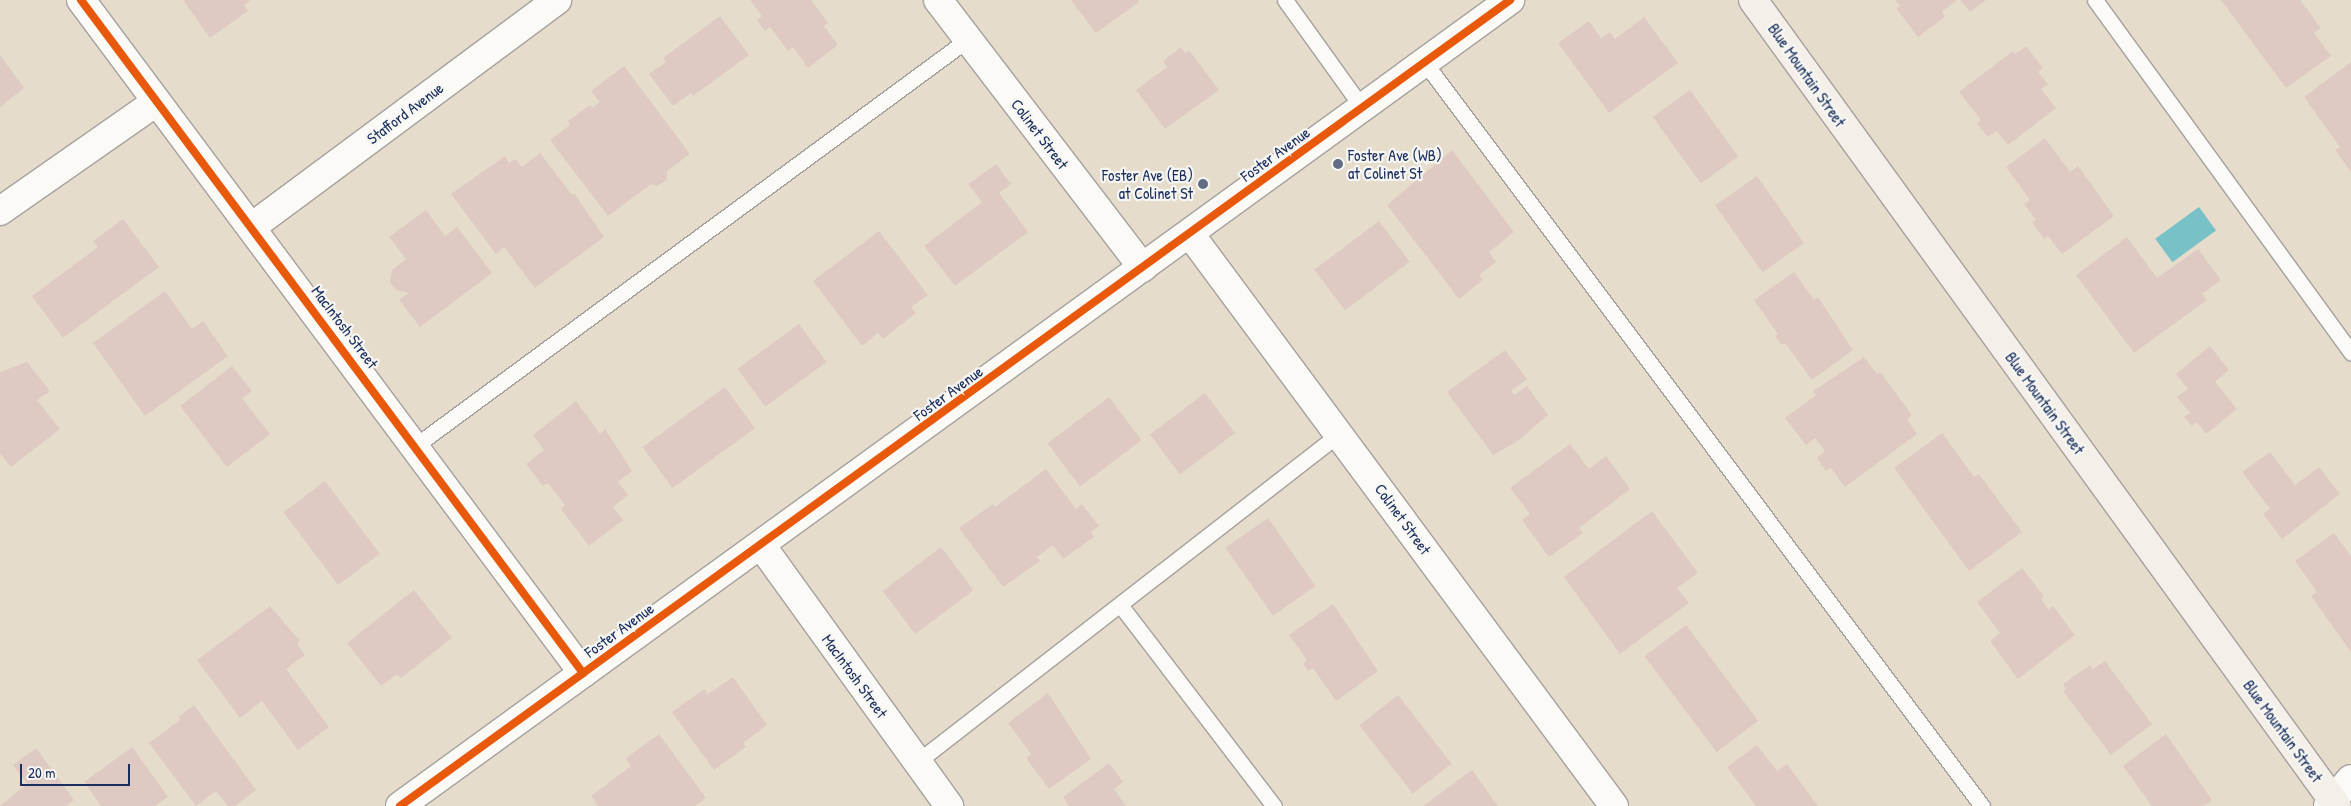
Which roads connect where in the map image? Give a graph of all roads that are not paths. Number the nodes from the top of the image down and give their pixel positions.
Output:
1 (81, 0) edge
2 (557, 0) edge
3 (938, 0) edge
4 (1284, 0) edge
5 (1510, 0) edge
6 (1753, 0) edge
7 (2094, 0) edge
8 (968, 39) junction
9 (1425, 63) junction
10 (156, 102) junction
11 (1362, 107) junction
12 (0, 212) edge
13 (253, 226) junction
14 (1190, 234) junction
15 (1143, 268) junction
16 (2351, 353) edge
17 (1340, 433) junction
18 (416, 446) junction
19 (761, 545) junction
20 (1122, 606) junction
21 (583, 673) junction
22 (918, 762) junction
23 (2351, 780) edge
24 (2333, 804) edge
25 (400, 806) edge
26 (949, 806) edge
27 (1274, 806) edge
28 (1614, 806) edge
29 (1982, 806) edge

1 - 10 street, MacIntosh Street
2 - 13 street, Stafford Avenue
3 - 8 street, Colinet Street
4 - 11 lane
5 - 9 street, Foster Avenue
6 - 24 main road, Blue Mountain Street
7 - 16 lane
8 - 15 street, Colinet Street
8 - 18 lane
9 - 11 street, Foster Avenue
9 - 29 lane
10 - 12 street
10 - 13 street, MacIntosh Street
11 - 14 street, Foster Avenue
13 - 18 street, MacIntosh Street
14 - 15 street, Foster Avenue
14 - 17 street, Colinet Street
15 - 19 street, Foster Avenue
17 - 20 lane
17 - 28 street, Colinet Street
18 - 21 street, MacIntosh Street
19 - 21 street, Foster Avenue
19 - 22 street, MacIntosh Street
20 - 22 lane
20 - 27 lane
21 - 25 street, Foster Avenue
22 - 26 street, MacIntosh Street
23 - 24 street

